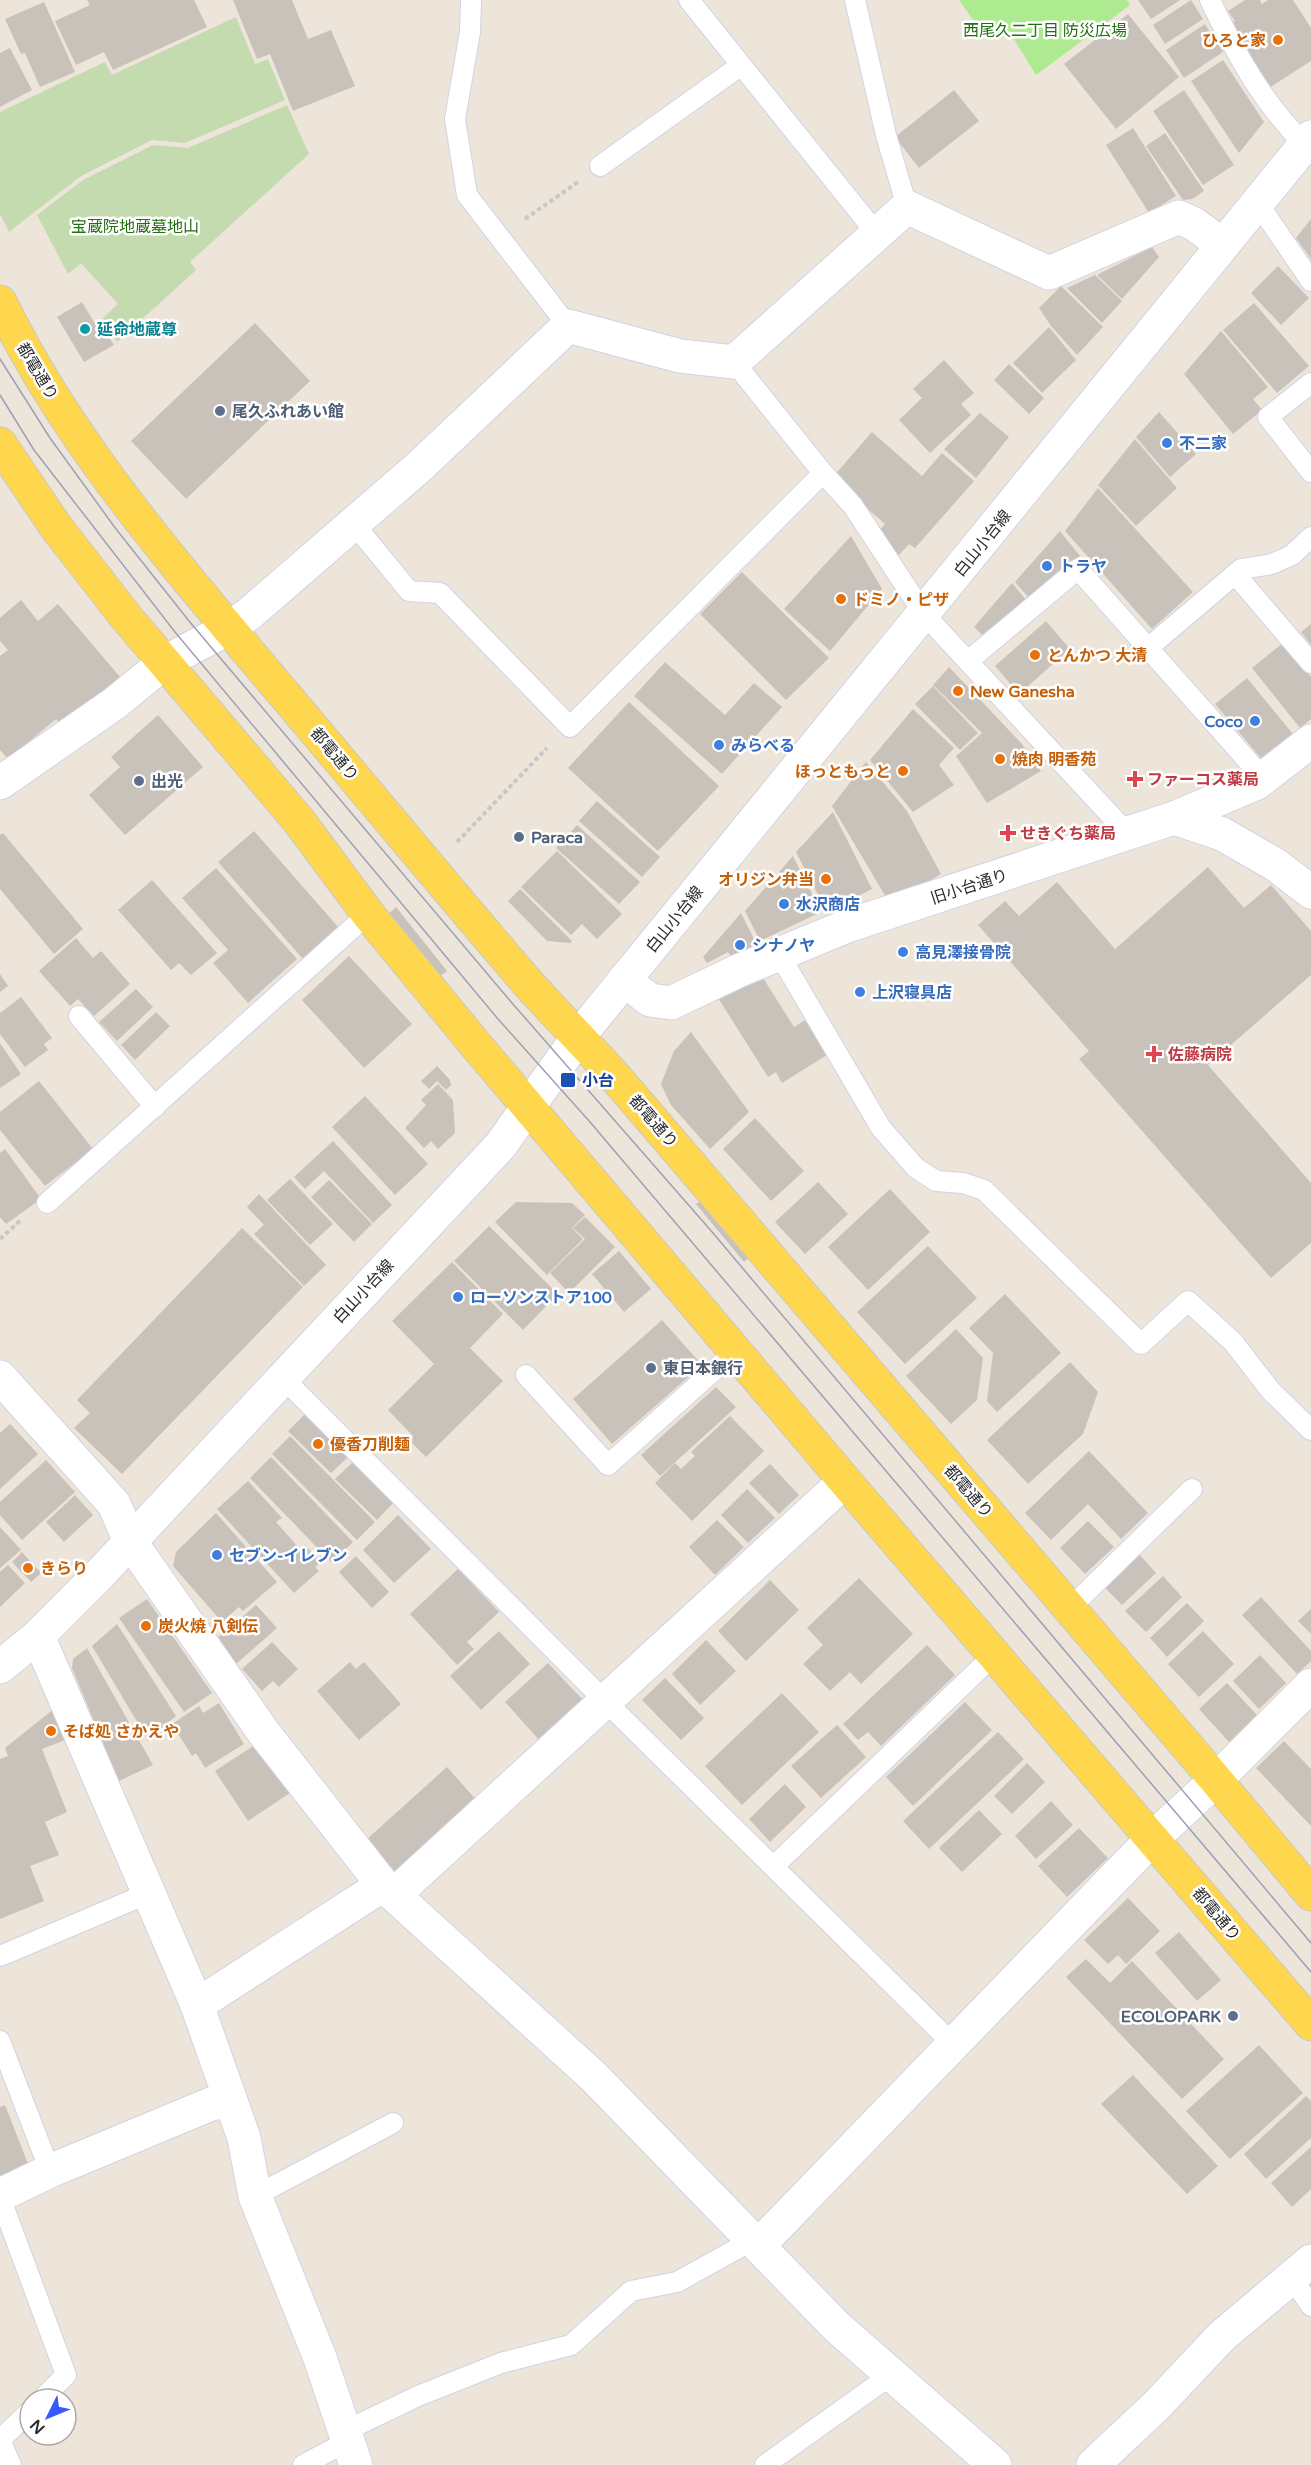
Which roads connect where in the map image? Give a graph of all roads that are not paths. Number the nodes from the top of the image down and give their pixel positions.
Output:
1 (471, 0) edge
2 (689, 0) edge
3 (855, 0) edge
4 (1210, 0) edge
5 (740, 66) junction
6 (1309, 142) edge
7 (600, 166) road end
8 (1257, 202) junction
9 (907, 207) junction
10 (877, 234) junction
11 (1223, 245) junction
12 (1311, 281) edge
13 (0, 302) edge
14 (568, 326) junction
15 (734, 362) junction
16 (1311, 383) edge
17 (0, 444) edge
18 (1311, 471) edge
19 (823, 473) junction
20 (354, 524) junction
21 (1311, 537) edge
22 (1235, 574) junction
23 (924, 614) junction
24 (229, 628) junction
25 (1148, 648) junction
26 (968, 661) junction
27 (165, 662) junction
28 (1311, 663) edge
29 (1311, 741) edge
30 (1264, 779) junction
31 (0, 783) edge
32 (1174, 819) junction
33 (1128, 834) junction
34 (1311, 892) edge
35 (368, 914) junction
36 (779, 954) junction
37 (624, 980) junction
38 (79, 1016) dead end
39 (579, 1036) junction
40 (529, 1106) junction
41 (155, 1107) junction
42 (47, 1203) dead end
43 (736, 1350) junction
44 (526, 1375) dead end
45 (0, 1377) edge
46 (282, 1377) junction
47 (1311, 1430) edge
48 (845, 1481) junction
49 (1192, 1489) dead end
50 (130, 1541) junction
51 (1070, 1608) junction
52 (38, 1636) junction
53 (994, 1655) junction
54 (0, 1667) edge
55 (1311, 1685) edge
56 (604, 1700) junction
57 (1216, 1780) junction
58 (1153, 1838) junction
59 (774, 1866) junction
60 (389, 1890) junction
61 (149, 1893) junction
62 (1311, 1894) edge
63 (0, 1956) edge
64 (197, 2005) junction
65 (1311, 2025) edge
66 (0, 2041) edge
67 (953, 2044) junction
68 (230, 2100) junction
69 (393, 2123) dead end
70 (50, 2171) junction
71 (0, 2196) edge
72 (255, 2196) junction
73 (756, 2242) junction
74 (1301, 2270) edge
75 (1311, 2306) edge
76 (891, 2375) junction
77 (54, 2387) edge
78 (18, 2423) edge
79 (350, 2446) edge
80 (10, 2465) edge
81 (303, 2465) edge
82 (765, 2465) edge
83 (995, 2465) edge
84 (1093, 2465) edge

1 - 14 lane
2 - 5 lane
3 - 9 lane
4 - 6 lane
5 - 7 lane
5 - 10 lane
6 - 8 street, 白山小台線
8 - 11 street, 白山小台線
8 - 12 lane
9 - 10 street
9 - 11 street
10 - 15 street
11 - 23 street, 白山小台線
13 - 24 main road, 都電通り
14 - 15 street
14 - 20 street
15 - 19 lane
16 - 18 lane
17 - 27 main road, 都電通り
19 - 20 lane
19 - 23 lane
20 - 24 street
21 - 22 lane
22 - 25 lane
22 - 28 lane
23 - 26 lane
23 - 37 street, 白山小台線
24 - 27 street
24 - 39 main road, 都電通り
25 - 26 lane
25 - 30 lane
26 - 33 lane
27 - 31 street
27 - 35 main road, 都電通り
29 - 30 street, 旧小台通り
30 - 32 street, 旧小台通り
32 - 33 street, 旧小台通り
32 - 34 street
33 - 36 street, 旧小台通り
35 - 40 main road, 都電通り
35 - 41 lane
36 - 37 street, 旧小台通り
36 - 47 lane
37 - 39 street, 白山小台線
38 - 41 lane
39 - 40 street, 白山小台線
39 - 51 main road, 都電通り
40 - 43 main road, 都電通り
40 - 46 street, 白山小台線
41 - 42 lane
43 - 44 lane
43 - 48 main road, 都電通り
45 - 50 street
46 - 50 street, 白山小台線
46 - 56 lane
48 - 53 main road, 都電通り
48 - 56 street
49 - 51 lane
50 - 52 street, 白山小台線
50 - 60 street
51 - 57 main road, 都電通り
52 - 54 street, 白山小台線
52 - 61 street
53 - 58 main road, 都電通り
53 - 59 lane
55 - 57 street
56 - 59 lane
56 - 60 street
57 - 58 street
57 - 62 main road, 都電通り
58 - 65 main road, 都電通り
58 - 67 street
59 - 67 lane
60 - 64 street
60 - 73 street
61 - 63 lane
61 - 64 street
64 - 68 street
66 - 70 lane
67 - 73 street
68 - 70 street
68 - 72 street
69 - 72 lane
70 - 71 street
71 - 77 lane
72 - 79 street
73 - 76 street
73 - 79 lane
74 - 75 lane
74 - 84 street
76 - 82 lane
76 - 83 street
78 - 80 lane
79 - 81 lane

